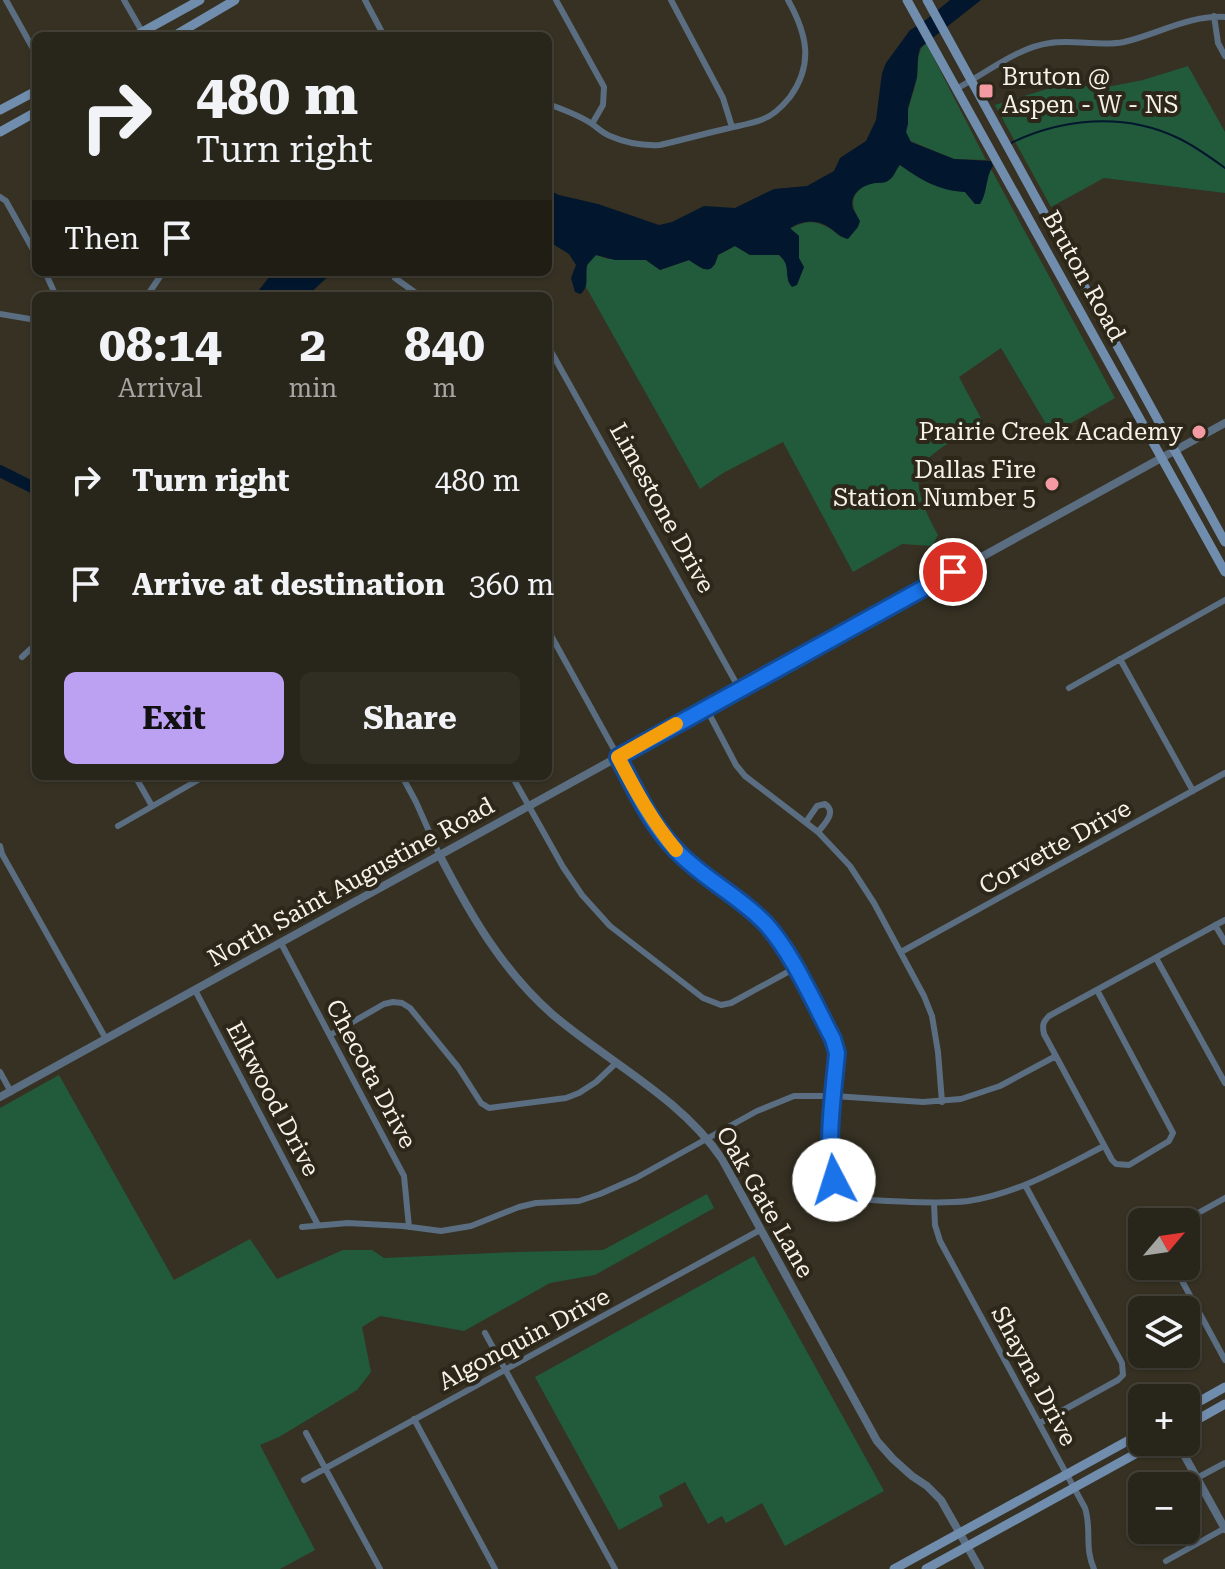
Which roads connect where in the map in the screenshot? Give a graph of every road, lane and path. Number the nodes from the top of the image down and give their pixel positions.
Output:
1 (6, 0) edge
2 (124, 0) edge
3 (200, 0) edge
4 (235, 0) edge
5 (365, 0) edge
6 (556, 0) edge
7 (671, 0) edge
8 (788, 0) edge
9 (927, 0) edge
10 (908, 2) edge
11 (1214, 16) junction
12 (1225, 17) edge
13 (139, 32) edge
14 (145, 32) edge
15 (181, 32) edge
16 (382, 32) edge
17 (32, 47) edge
18 (1225, 56) edge
19 (971, 81) junction
20 (956, 89) junction
21 (32, 93) edge
22 (552, 105) edge
23 (0, 110) edge
24 (32, 114) edge
25 (592, 124) junction
26 (732, 127) junction
27 (0, 132) edge
28 (0, 197) edge
29 (32, 248) edge
30 (395, 278) dead end
31 (1082, 281) junction
32 (1068, 289) junction
33 (414, 292) edge
34 (0, 314) edge
35 (32, 319) edge
36 (552, 353) edge
37 (1225, 423) edge
38 (1175, 451) junction
39 (1162, 457) junction
40 (1225, 542) edge
41 (1225, 572) edge
42 (1225, 600) edge
43 (552, 637) edge
44 (32, 648) edge
45 (22, 657) dead end
46 (1120, 659) junction
47 (1069, 688) dead end
48 (740, 690) junction
49 (706, 708) junction
50 (618, 757) junction
51 (1225, 773) edge
52 (137, 780) edge
53 (198, 780) edge
54 (404, 780) edge
55 (514, 780) edge
56 (1193, 791) junction
57 (152, 806) junction
58 (529, 807) junction
59 (806, 822) junction
60 (118, 826) dead end
61 (818, 832) junction
62 (1, 851) edge
63 (440, 856) junction
64 (1225, 920) edge
65 (1215, 925) junction
66 (1225, 942) edge
67 (281, 943) junction
68 (901, 952) junction
69 (1156, 958) junction
70 (795, 968) junction
71 (195, 990) junction
72 (1097, 990) junction
73 (330, 1035) junction
74 (106, 1039) junction
75 (1056, 1056) junction
76 (616, 1063) junction
77 (0, 1072) edge
78 (1225, 1083) edge
79 (11, 1092) junction
80 (834, 1096) junction
81 (0, 1097) edge
82 (942, 1102) junction
83 (708, 1138) junction
84 (1104, 1146) junction
85 (1025, 1185) junction
86 (1225, 1198) edge
87 (934, 1203) junction
88 (1200, 1212) edge
89 (318, 1225) junction
90 (302, 1227) dead end
91 (409, 1227) junction
92 (760, 1230) junction
93 (1182, 1280) edge
94 (485, 1333) dead end
95 (1225, 1360) edge
96 (506, 1369) junction
97 (1225, 1387) edge
98 (1200, 1401) edge
99 (1225, 1404) edge
100 (1200, 1418) edge
101 (414, 1419) junction
102 (1040, 1423) junction
103 (306, 1433) dead end
104 (1128, 1441) edge
105 (1131, 1456) edge
106 (1225, 1463) edge
107 (325, 1468) junction
108 (1067, 1474) junction
109 (1200, 1476) edge
110 (304, 1480) dead end
111 (1200, 1483) edge
112 (1075, 1487) junction
113 (1225, 1528) edge
114 (960, 1533) junction
115 (968, 1546) junction
116 (1166, 1561) dead end
117 (380, 1569) edge
118 (495, 1569) edge
119 (615, 1569) edge
120 (894, 1569) edge
121 (926, 1569) edge
122 (980, 1569) edge
123 (1094, 1569) edge

1 - 17 street
2 - 13 street
3 - 14 main road
4 - 15 main road
5 - 16 street
6 - 25 street
7 - 26 street
8 - 26 street
9 - 19 main road, Bruton Road
10 - 20 main road, Bruton Road
11 - 12 street
11 - 18 street
11 - 19 street
19 - 20 street
19 - 31 main road, Bruton Road
20 - 32 main road, Bruton Road
21 - 23 main road
22 - 25 street
24 - 27 main road
25 - 26 street
28 - 29 street
30 - 33 street
31 - 32 main road
31 - 38 main road, Bruton Road
32 - 39 main road, Bruton Road
34 - 35 street
36 - 48 street, Limestone Drive
37 - 38 street, North Saint Augustine Road
38 - 39 street, North Saint Augustine Road
38 - 40 main road, Bruton Road
39 - 41 main road, Bruton Road
39 - 48 street, North Saint Augustine Road
42 - 46 street
43 - 50 street
44 - 45 street
46 - 47 street
46 - 56 street
48 - 49 street, North Saint Augustine Road
49 - 50 street, North Saint Augustine Road
49 - 59 street
50 - 58 street, North Saint Augustine Road
50 - 70 street
51 - 56 street, Corvette Drive
52 - 57 street
53 - 57 street
54 - 63 street
55 - 58 street
56 - 68 street, Corvette Drive
57 - 60 street
58 - 63 street, North Saint Augustine Road
58 - 70 street
59 - 61 street
59 - 61 street
61 - 68 street
62 - 74 street
63 - 67 street, North Saint Augustine Road
63 - 76 street, Oak Gate Lane
64 - 65 street
65 - 66 street
65 - 69 street
67 - 71 street, North Saint Augustine Road
67 - 73 street, Checota Drive
68 - 82 street
69 - 72 street
69 - 78 street
70 - 80 street
71 - 74 street, North Saint Augustine Road
71 - 89 street, Elkwood Drive
72 - 75 street
72 - 84 street
73 - 76 street
73 - 91 street, Checota Drive
74 - 79 street, North Saint Augustine Road
75 - 82 street
75 - 84 street
76 - 83 street, Oak Gate Lane
77 - 79 street
79 - 81 street, North Saint Augustine Road
80 - 82 street
80 - 83 street
80 - 87 street
83 - 91 street
83 - 92 street, Oak Gate Lane
84 - 85 street
85 - 87 street
85 - 102 street
86 - 88 street
87 - 102 street, Shayna Drive
89 - 90 street
89 - 91 street
92 - 96 street, Algonquin Drive
92 - 114 street, Oak Gate Lane
93 - 95 street
94 - 96 street
96 - 101 street, Algonquin Drive
96 - 119 street
97 - 98 main road
99 - 100 main road
101 - 107 street, Algonquin Drive
101 - 118 street
102 - 108 street, Shayna Drive
103 - 107 street
104 - 108 main road
105 - 112 main road
106 - 109 street
107 - 110 street, Algonquin Drive
107 - 117 street
108 - 112 street, Shayna Drive
108 - 114 main road
111 - 113 street
112 - 115 main road
112 - 123 street, Shayna Drive
113 - 116 street
114 - 115 street, Oak Gate Lane
114 - 120 main road
115 - 121 main road
115 - 122 street, Oak Gate Lane

